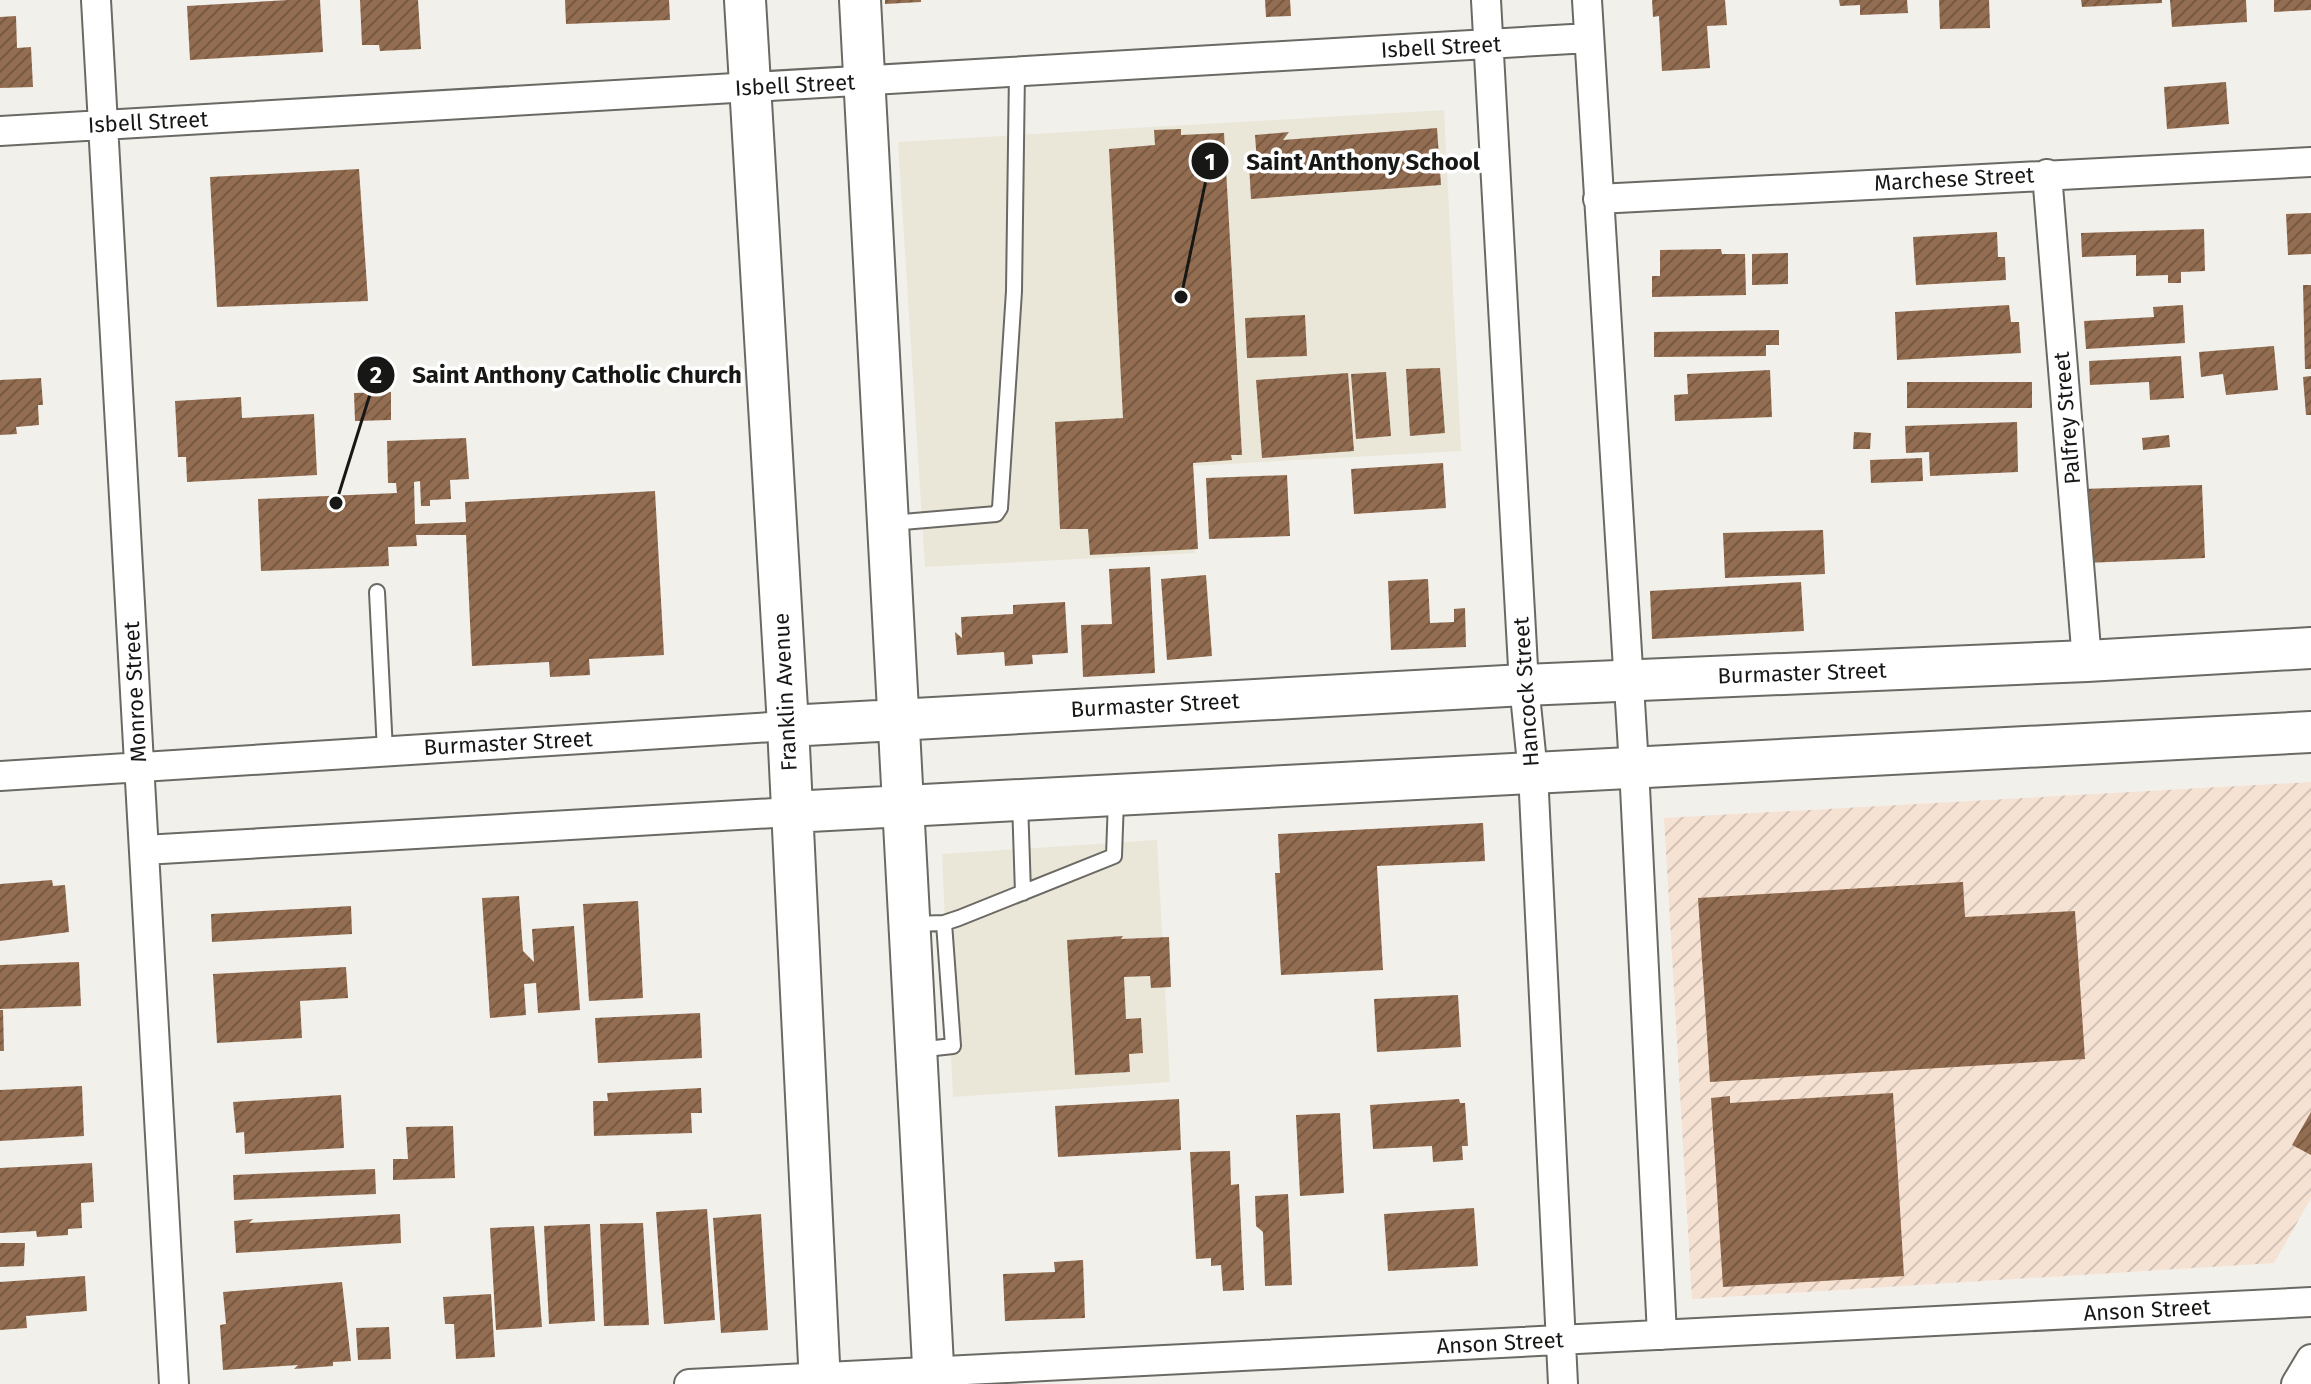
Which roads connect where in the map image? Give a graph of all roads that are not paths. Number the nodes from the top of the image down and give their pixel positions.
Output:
1 (96, 0) edge
2 (745, 0) edge
3 (860, 0) edge
4 (1486, 0) edge
5 (1587, 0) edge
6 (1589, 38) junction
7 (1488, 45) junction
8 (1017, 71) junction
9 (865, 81) junction
10 (751, 87) junction
11 (103, 124) junction
12 (0, 131) edge
13 (2311, 162) edge
14 (2047, 174) junction
15 (1598, 199) junction
16 (887, 524) junction
17 (377, 592) dead end
18 (2311, 648) edge
19 (2087, 661) junction
20 (1626, 680) junction
21 (1524, 685) junction
22 (897, 720) junction
23 (788, 726) junction
24 (2311, 732) edge
25 (385, 751) junction
26 (139, 766) junction
27 (1634, 767) junction
28 (1533, 773) junction
29 (0, 776) edge
30 (1116, 795) junction
31 (1020, 800) junction
32 (901, 806) junction
33 (791, 812) junction
34 (144, 850) junction
35 (1023, 893) junction
36 (926, 923) junction
37 (2311, 1302) edge
38 (1662, 1335) junction
39 (1561, 1340) junction
40 (2311, 1359) edge
41 (934, 1377) edge
42 (820, 1380) edge
43 (174, 1384) edge
44 (689, 1384) edge
45 (1563, 1384) edge
46 (2296, 1384) edge

1 - 11 street, Monroe Street
2 - 10 main road, Franklin Avenue
3 - 9 main road
4 - 7 street, Hancock Street
5 - 6 street
6 - 7 street, Isbell Street
6 - 15 street
7 - 8 street, Isbell Street
7 - 21 street, Hancock Street
8 - 9 street, Isbell Street
8 - 16 lane
9 - 10 street, Isbell Street
9 - 16 main road
10 - 11 street, Isbell Street
10 - 23 main road, Franklin Avenue
11 - 12 street, Isbell Street
11 - 26 street, Monroe Street
13 - 14 street, Marchese Street
14 - 15 street, Marchese Street
14 - 19 street, Palfrey Street
15 - 20 street
16 - 22 main road
17 - 25 lane
18 - 19 main road, Burmaster Street
19 - 20 main road, Burmaster Street
20 - 21 main road, Burmaster Street
20 - 27 street
21 - 22 main road, Burmaster Street
21 - 28 street, Hancock Street
22 - 23 main road, Burmaster Street
22 - 32 main road
23 - 25 street, Burmaster Street
23 - 33 main road, Franklin Avenue
24 - 27 main road
25 - 26 street, Burmaster Street
26 - 29 street, Burmaster Street
26 - 34 street, Monroe Street
27 - 28 main road
27 - 38 street
28 - 30 main road
28 - 39 street, Hancock Street
30 - 31 main road
30 - 35 lane
31 - 32 main road
31 - 35 lane
32 - 33 main road
32 - 36 main road
33 - 34 street
33 - 42 main road, Franklin Avenue
34 - 43 street, Monroe Street
35 - 36 lane
36 - 41 main road
37 - 38 street, Anson Street
38 - 39 street, Anson Street
39 - 41 street, Anson Street
39 - 45 street, Hancock Street
40 - 46 street
41 - 42 street, Anson Street
42 - 44 street, Anson Street

